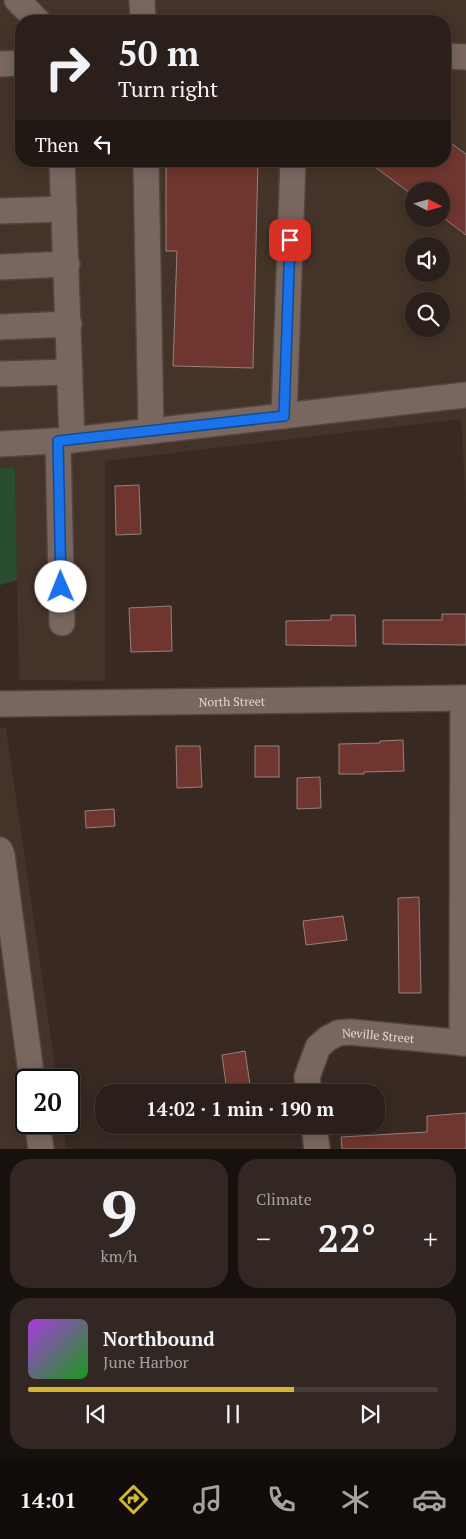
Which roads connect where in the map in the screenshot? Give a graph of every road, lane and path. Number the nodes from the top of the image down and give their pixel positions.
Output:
1 (17, 0) edge
2 (32, 15) edge
3 (451, 56) edge
4 (466, 57) edge
5 (15, 63) edge
6 (0, 64) edge
7 (62, 167) edge
8 (146, 167) edge
9 (293, 167) edge
10 (64, 209) junction
11 (0, 211) edge
12 (67, 264) junction
13 (0, 267) edge
14 (69, 324) junction
15 (0, 327) edge
16 (70, 372) junction
17 (0, 374) edge
18 (466, 394) edge
19 (284, 416) junction
20 (151, 431) junction
21 (65, 441) junction
22 (0, 444) edge
23 (62, 623) dead end
24 (464, 698) edge
25 (0, 704) edge
26 (0, 850) edge
27 (464, 1043) edge
28 (31, 1069) edge
29 (308, 1084) edge
30 (39, 1134) edge
31 (315, 1134) edge
32 (41, 1149) edge
33 (317, 1149) edge

1 - 2 street
3 - 4 street
5 - 6 street
7 - 10 street
8 - 20 street
9 - 19 street
10 - 11 street
10 - 12 street
12 - 13 street
12 - 14 street
14 - 15 street
14 - 16 street
16 - 17 street
16 - 21 street
18 - 19 street
19 - 20 street
20 - 21 street
21 - 22 street
21 - 23 street
24 - 25 street, North Street
24 - 27 street
26 - 28 street
27 - 29 street, Neville Street
30 - 32 street
31 - 33 street

